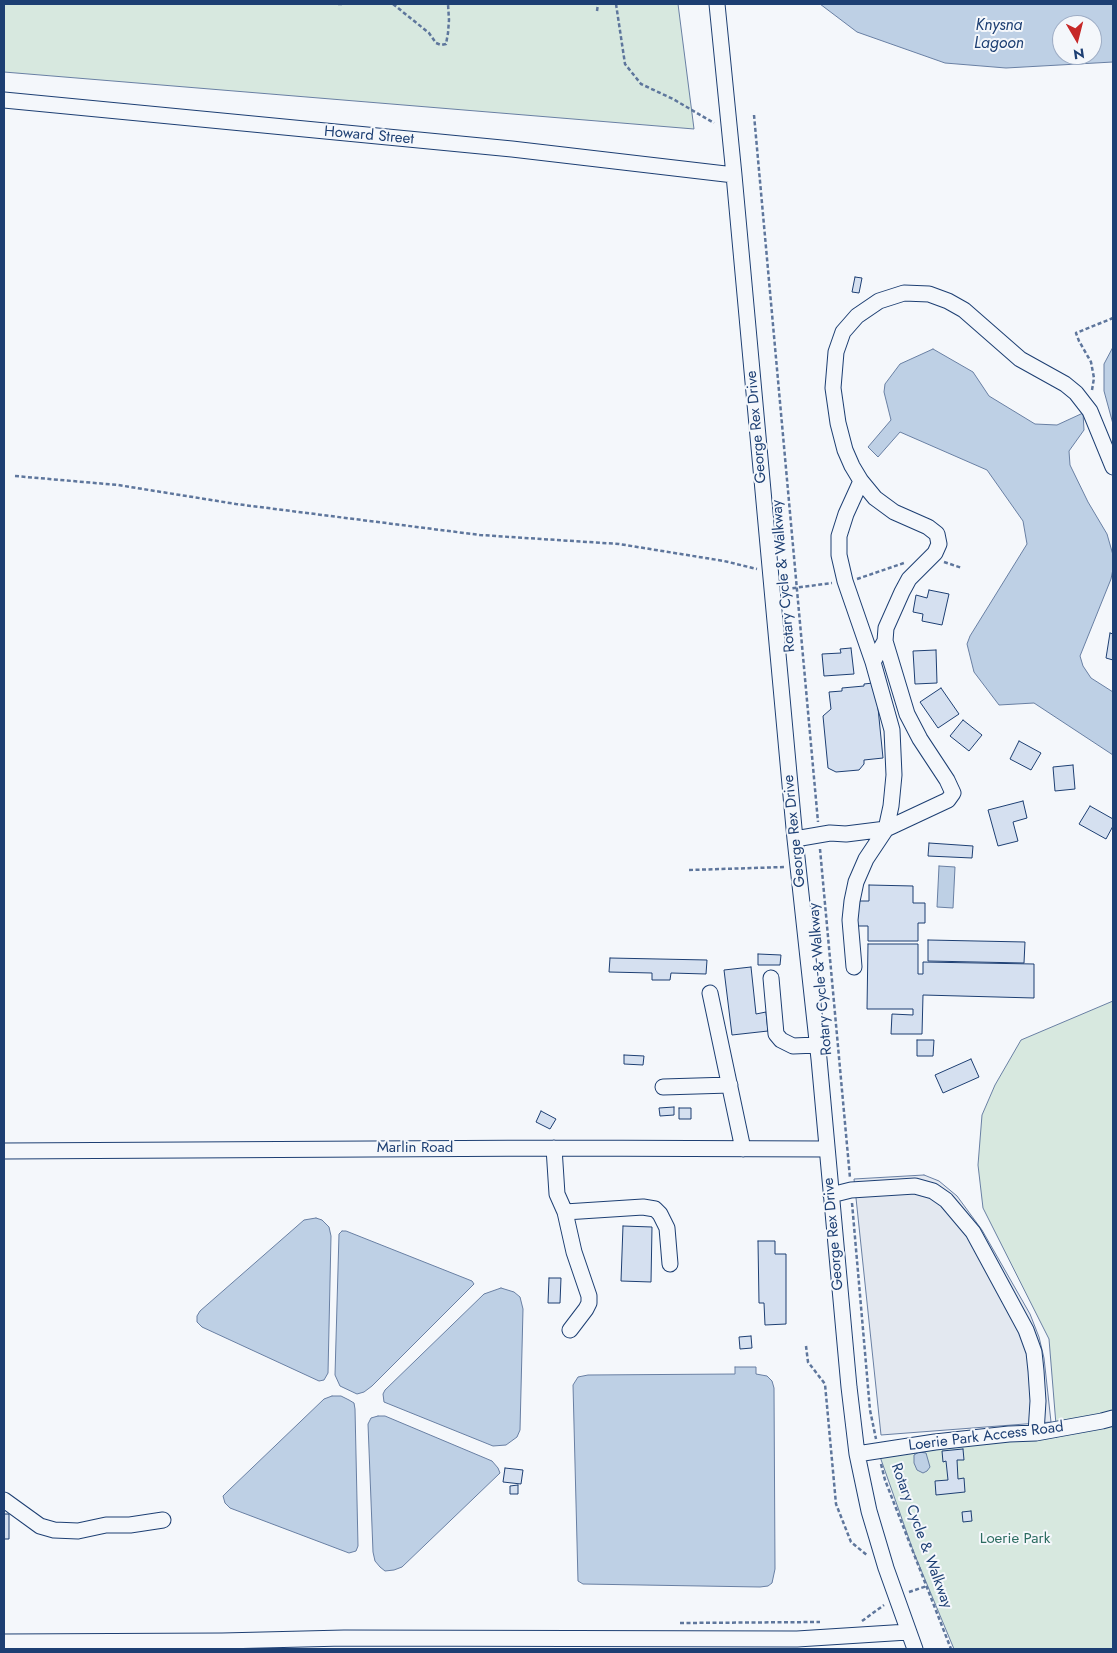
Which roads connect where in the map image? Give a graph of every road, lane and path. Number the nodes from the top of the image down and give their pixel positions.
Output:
1 (338, 4) edge
2 (344, 4) edge
3 (393, 4) edge
4 (448, 4) edge
5 (598, 4) edge
6 (616, 4) edge
7 (716, 4) edge
8 (597, 11) dead end
9 (4, 100) edge
10 (754, 115) dead end
11 (730, 129) junction
12 (734, 175) junction
13 (1113, 318) edge
14 (1090, 411) junction
15 (1113, 467) edge
16 (15, 476) dead end
17 (861, 481) junction
18 (929, 560) junction
19 (962, 568) dead end
20 (771, 572) junction
21 (845, 582) junction
22 (797, 587) junction
23 (772, 591) junction
24 (885, 641) junction
25 (873, 662) junction
26 (886, 829) junction
27 (819, 835) junction
28 (795, 839) junction
29 (799, 867) junction
30 (689, 870) dead end
31 (854, 967) dead end
32 (771, 978) dead end
33 (710, 993) dead end
34 (817, 1045) junction
35 (730, 1085) junction
36 (663, 1087) dead end
37 (554, 1148) junction
38 (743, 1149) junction
39 (827, 1149) junction
40 (4, 1151) edge
41 (851, 1190) junction
42 (831, 1195) junction
43 (565, 1212) junction
44 (670, 1264) dead end
45 (570, 1330) dead end
46 (806, 1346) dead end
47 (1113, 1418) edge
48 (1036, 1433) junction
49 (878, 1451) junction
50 (858, 1454) junction
51 (4, 1500) edge
52 (163, 1520) dead end
53 (873, 1559) dead end
54 (927, 1586) junction
55 (897, 1597) junction
56 (820, 1622) dead end
57 (860, 1622) dead end
58 (673, 1623) dead end
59 (908, 1632) junction
60 (4, 1642) edge
61 (344, 1644) edge
62 (706, 1644) edge
63 (222, 1645) edge
64 (915, 1649) edge
65 (951, 1649) edge

1 - 2 path
3 - 4 path
5 - 8 path
6 - 11 path
7 - 11 street, George Rex Drive
9 - 12 street, Howard Street
10 - 22 path, Rotary Cycle & Walkway
11 - 12 street, George Rex Drive
12 - 20 street, George Rex Drive
13 - 14 path
14 - 15 street
14 - 17 street
16 - 20 path
17 - 18 street
17 - 21 street
18 - 19 path
18 - 21 path
18 - 24 street
20 - 23 street, George Rex Drive
21 - 22 path
21 - 25 street
22 - 23 path
22 - 27 path, Rotary Cycle & Walkway
23 - 28 street, George Rex Drive
24 - 25 street
24 - 26 street
25 - 26 street
26 - 27 street
26 - 31 street
27 - 28 street
27 - 41 path, Rotary Cycle & Walkway
28 - 29 street, George Rex Drive
29 - 30 path
29 - 34 street, George Rex Drive
32 - 34 street
33 - 35 street
34 - 39 street, George Rex Drive
35 - 36 street
35 - 38 street
37 - 38 street, Marlin Road
37 - 40 street, Marlin Road
37 - 43 street
38 - 39 street, Marlin Road
39 - 42 street, George Rex Drive
41 - 42 street
41 - 48 street
41 - 49 path, Rotary Cycle & Walkway
42 - 50 street, George Rex Drive
43 - 44 street
43 - 45 street
46 - 53 path
47 - 48 street, Loerie Park Access Road
48 - 49 street, Loerie Park Access Road
49 - 50 street, Loerie Park Access Road
49 - 54 path, Rotary Cycle & Walkway
50 - 55 street, George Rex Drive
51 - 52 street
54 - 55 path
54 - 65 path, Rotary Cycle & Walkway
55 - 57 path
55 - 59 street, George Rex Drive
56 - 58 path
59 - 62 street
59 - 64 street, George Rex Drive
60 - 63 street
61 - 62 street
61 - 63 street

